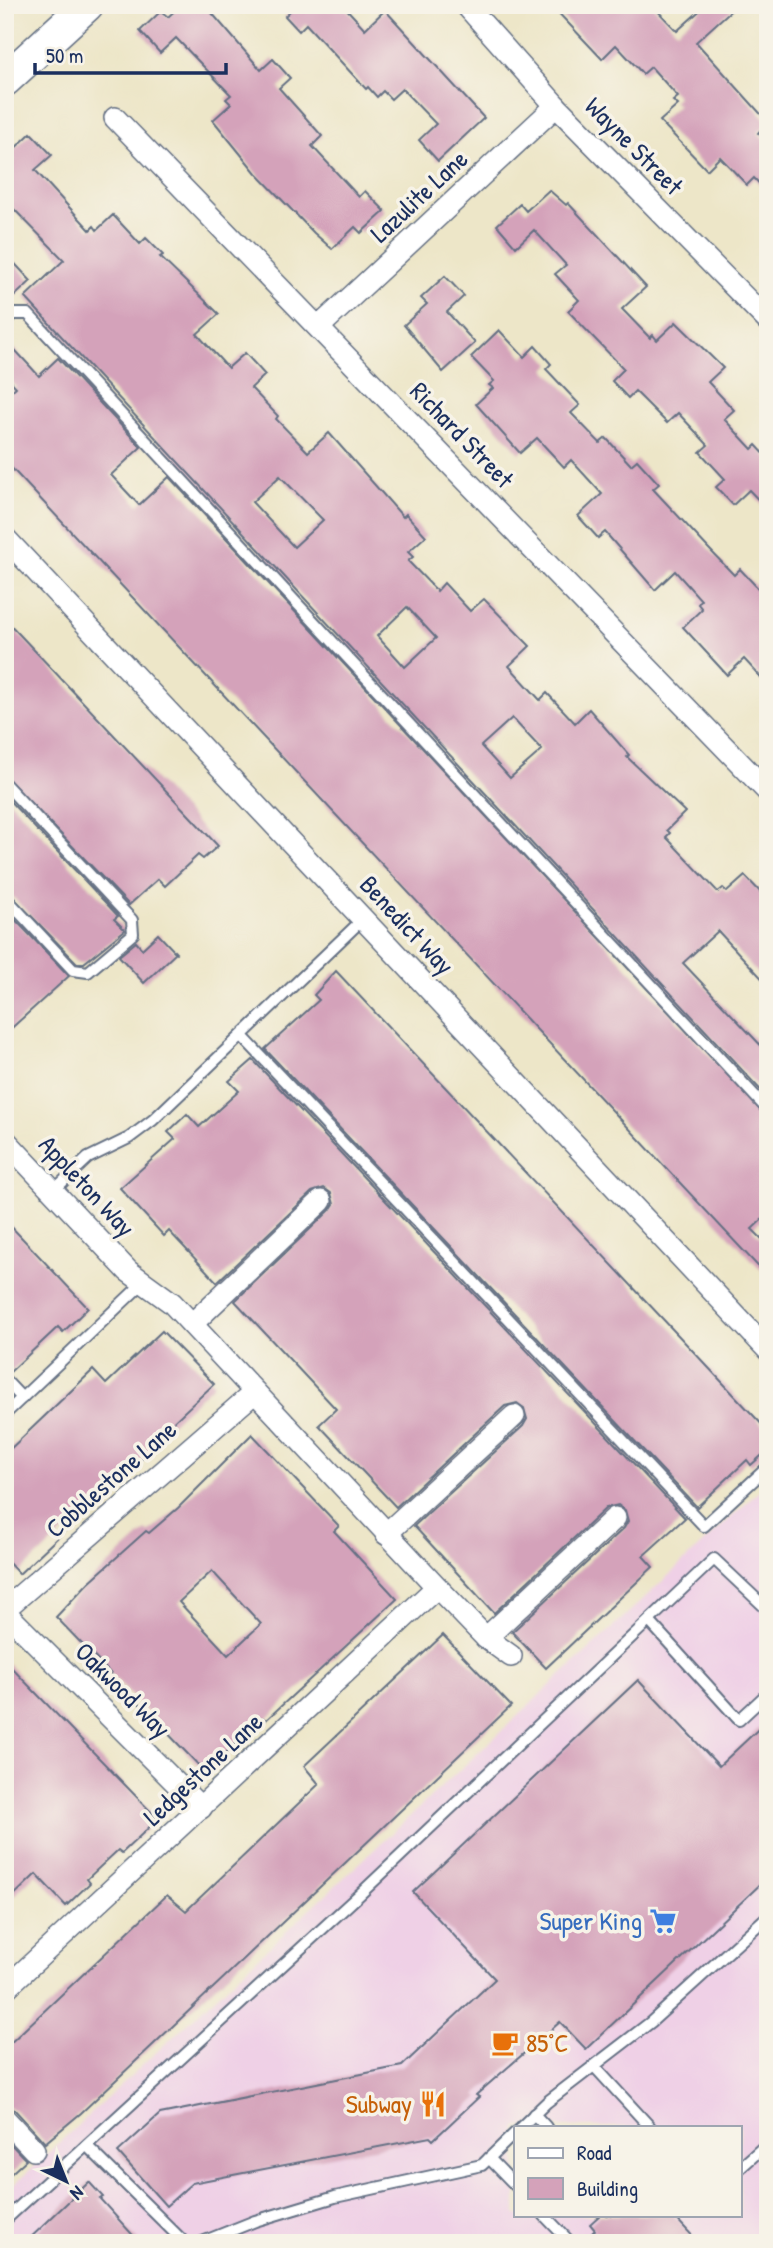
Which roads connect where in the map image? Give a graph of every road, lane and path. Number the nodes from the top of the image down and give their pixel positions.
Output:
1 (87, 5) edge
2 (466, 5) edge
3 (5, 80) edge
4 (556, 106) junction
5 (115, 118) dead end
6 (5, 321) edge
7 (768, 321) edge
8 (319, 327) junction
9 (5, 538) edge
10 (5, 784) edge
11 (768, 792) edge
12 (5, 898) edge
13 (363, 919) junction
14 (242, 1036) junction
15 (768, 1110) edge
16 (5, 1140) edge
17 (53, 1191) junction
18 (321, 1201) dead end
19 (136, 1276) junction
20 (192, 1324) junction
21 (768, 1350) edge
22 (5, 1380) edge
23 (255, 1392) junction
24 (22, 1398) junction
25 (5, 1415) edge
26 (514, 1416) dead end
27 (768, 1466) edge
28 (615, 1518) dead end
29 (386, 1534) junction
30 (437, 1587) junction
31 (768, 1610) edge
32 (5, 1611) edge
33 (649, 1621) junction
34 (486, 1638) junction
35 (511, 1656) dead end
36 (768, 1693) edge
37 (201, 1808) junction
38 (768, 1916) edge
39 (5, 1989) edge
40 (594, 2066) junction
41 (534, 2114) junction
42 (5, 2119) edge
43 (522, 2126) edge
44 (545, 2126) edge
45 (649, 2126) edge
46 (514, 2134) edge
47 (768, 2143) edge
48 (87, 2146) junction
49 (34, 2151) dead end
50 (489, 2158) junction
51 (742, 2166) edge
52 (514, 2184) edge
53 (545, 2216) edge
54 (5, 2220) edge
55 (185, 2243) edge
56 (200, 2243) edge
57 (571, 2243) edge

1 - 3 main road
2 - 4 street, Wayne Street
4 - 7 street, Wayne Street
4 - 8 street, Lazulite Lane
5 - 8 street, Richard Street
6 - 15 lane
8 - 11 street, Richard Street
9 - 13 street, Benedict Way
10 - 12 lane
13 - 14 lane
13 - 21 street, Benedict Way
14 - 17 lane
14 - 27 lane
16 - 17 street, Appleton Way
17 - 19 street, Appleton Way
18 - 20 street
19 - 20 street, Appleton Way
19 - 24 lane
20 - 23 street, Appleton Way
22 - 24 lane
23 - 29 street, Appleton Way
23 - 32 street, Cobblestone Lane
24 - 25 lane
26 - 29 street
28 - 34 street
29 - 30 street, Appleton Way
30 - 34 street, Appleton Way
30 - 37 street, Ledgestone Lane
31 - 33 lane
32 - 37 street, Oakwood Way
33 - 36 lane
33 - 48 lane
34 - 35 street, Appleton Way
37 - 39 street, Ledgestone Lane
38 - 40 lane
40 - 41 lane
40 - 45 lane
41 - 43 lane
41 - 44 lane
42 - 49 street
46 - 50 lane
47 - 51 lane
48 - 54 lane
48 - 55 lane
50 - 52 lane
50 - 56 lane
53 - 57 lane

